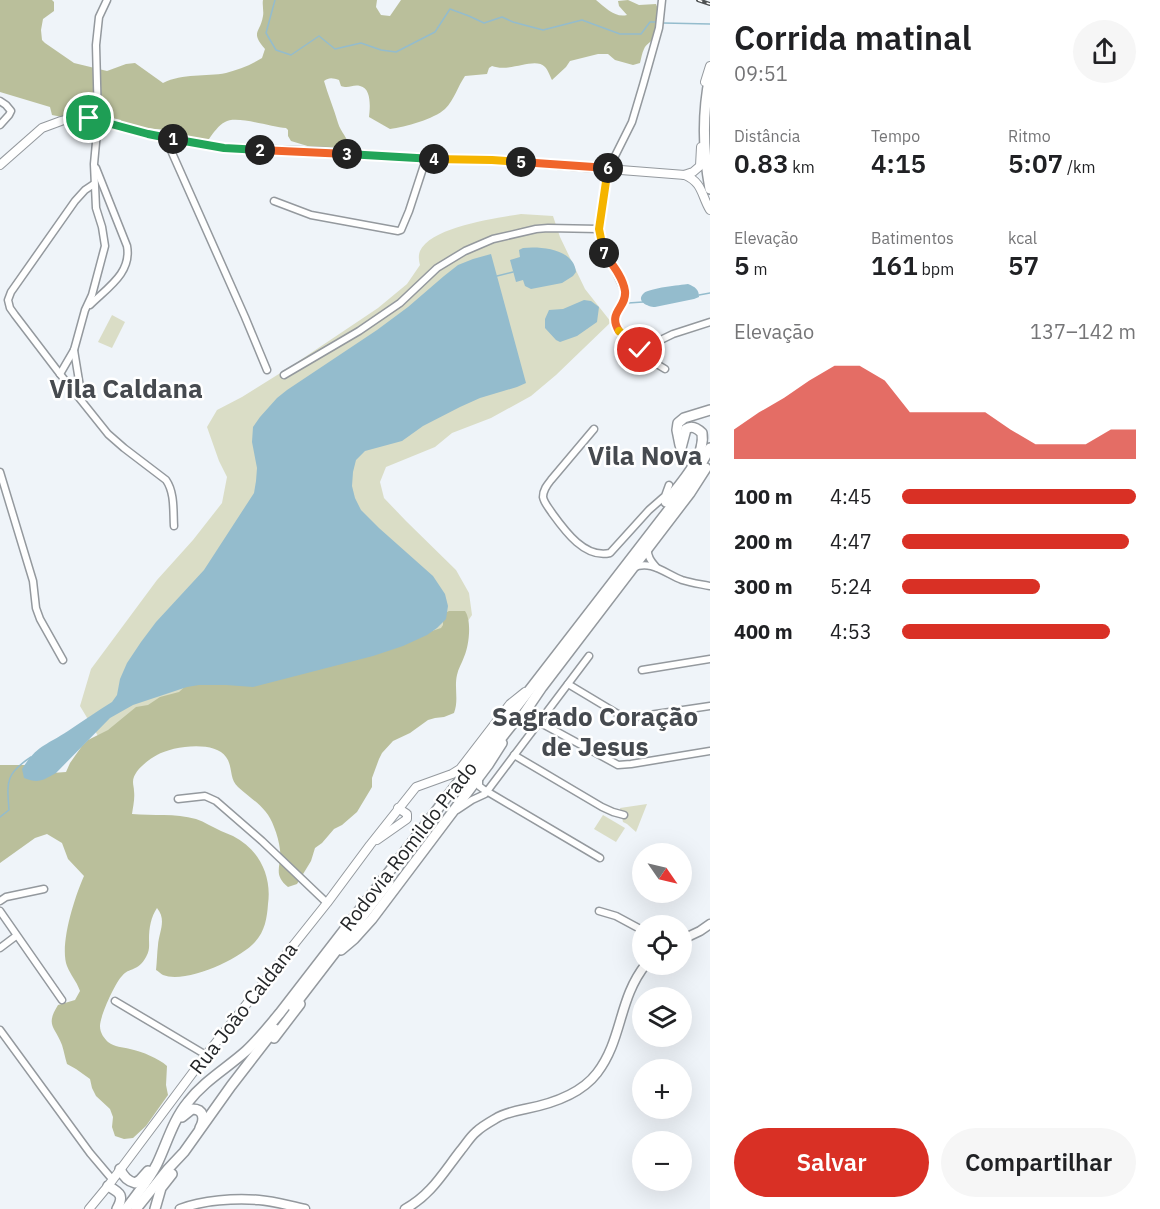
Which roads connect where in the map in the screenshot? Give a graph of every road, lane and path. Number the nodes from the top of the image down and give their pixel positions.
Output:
1 (107, 0) edge
2 (662, 0) edge
3 (710, 66) edge
4 (710, 76) edge
5 (0, 101) edge
6 (98, 121) junction
7 (0, 125) edge
8 (165, 137) junction
9 (426, 159) junction
10 (94, 164) junction
11 (0, 165) edge
12 (609, 168) junction
13 (684, 175) junction
14 (94, 184) junction
15 (710, 189) edge
16 (274, 201) dead end
17 (710, 210) edge
18 (599, 229) junction
19 (85, 310) junction
20 (710, 322) edge
21 (74, 350) junction
22 (640, 350) junction
23 (665, 369) dead end
24 (267, 370) dead end
25 (60, 374) junction
26 (284, 375) dead end
27 (82, 402) junction
28 (710, 410) edge
29 (594, 429) dead end
30 (710, 448) edge
31 (710, 461) edge
32 (0, 472) edge
33 (700, 478) junction
34 (669, 486) dead end
35 (174, 526) dead end
36 (647, 537) junction
37 (656, 567) junction
38 (630, 570) junction
39 (710, 586) edge
40 (590, 656) dead end
41 (710, 659) edge
42 (63, 660) dead end
43 (642, 670) dead end
44 (535, 683) junction
45 (568, 684) junction
46 (710, 706) edge
47 (523, 716) junction
48 (540, 722) junction
49 (710, 751) edge
50 (514, 755) junction
51 (480, 775) junction
52 (488, 791) junction
53 (178, 799) dead end
54 (398, 808) junction
55 (452, 813) junction
56 (624, 815) dead end
57 (370, 845) junction
58 (600, 858) dead end
59 (44, 889) dead end
60 (3, 899) edge
61 (327, 903) junction
62 (0, 911) edge
63 (599, 911) dead end
64 (632, 924) edge
65 (710, 924) edge
66 (692, 934) edge
67 (16, 936) junction
68 (0, 948) edge
69 (639, 975) edge
70 (62, 1000) dead end
71 (115, 1001) dead end
72 (0, 1030) edge
73 (206, 1055) junction
74 (184, 1156) junction
75 (158, 1161) junction
76 (120, 1169) junction
77 (110, 1183) junction
78 (156, 1208) edge
79 (89, 1209) edge
80 (117, 1209) edge
81 (126, 1209) edge
82 (136, 1209) edge
83 (181, 1209) edge
84 (305, 1209) edge
85 (405, 1209) edge

1 - 6 street
2 - 12 street
3 - 13 street
4 - 15 main road
5 - 7 street
6 - 8 street
6 - 10 street
6 - 11 street
8 - 9 street
8 - 24 street
9 - 12 street
9 - 16 street
10 - 14 street
10 - 19 street
12 - 13 street
12 - 18 street
13 - 17 street
14 - 19 street
14 - 25 street
18 - 22 street
18 - 26 street
19 - 21 street
20 - 22 street
21 - 25 street
21 - 27 street
22 - 23 street
25 - 27 street
27 - 35 street
28 - 36 main road
29 - 34 street
30 - 36 main road, Rodovia Romildo Prado
31 - 33 main road, Rodovia Romildo Prado
32 - 42 street
33 - 37 street
33 - 38 main road, Rodovia Romildo Prado
36 - 44 main road, Rodovia Romildo Prado
37 - 38 street
37 - 39 street
38 - 47 main road, Rodovia Romildo Prado
40 - 45 street
41 - 43 street
44 - 54 street, Rua João Caldana
44 - 75 main road, Rodovia Romildo Prado
45 - 46 street
45 - 48 street
47 - 51 main road
47 - 74 main road, Rodovia Romildo Prado
48 - 49 street
48 - 50 street
50 - 52 street
50 - 56 street
51 - 52 street
51 - 55 main road
52 - 55 street
52 - 58 street
53 - 61 street
54 - 57 street, Rua João Caldana
54 - 57 street
55 - 74 main road
57 - 61 street, Rua João Caldana
59 - 60 street
61 - 73 street, Rua João Caldana
62 - 67 street
63 - 64 street
65 - 66 main road
67 - 68 street
67 - 70 street
69 - 85 main road
71 - 73 street
72 - 77 street
73 - 76 street, Rua João Caldana
74 - 75 main road
74 - 78 main road
74 - 82 main road, Rodovia Romildo Prado
75 - 76 main road
75 - 81 main road, Rodovia Romildo Prado
76 - 77 street, Rua João Caldana
77 - 79 street, Rua João Caldana
77 - 80 main road
83 - 84 main road

